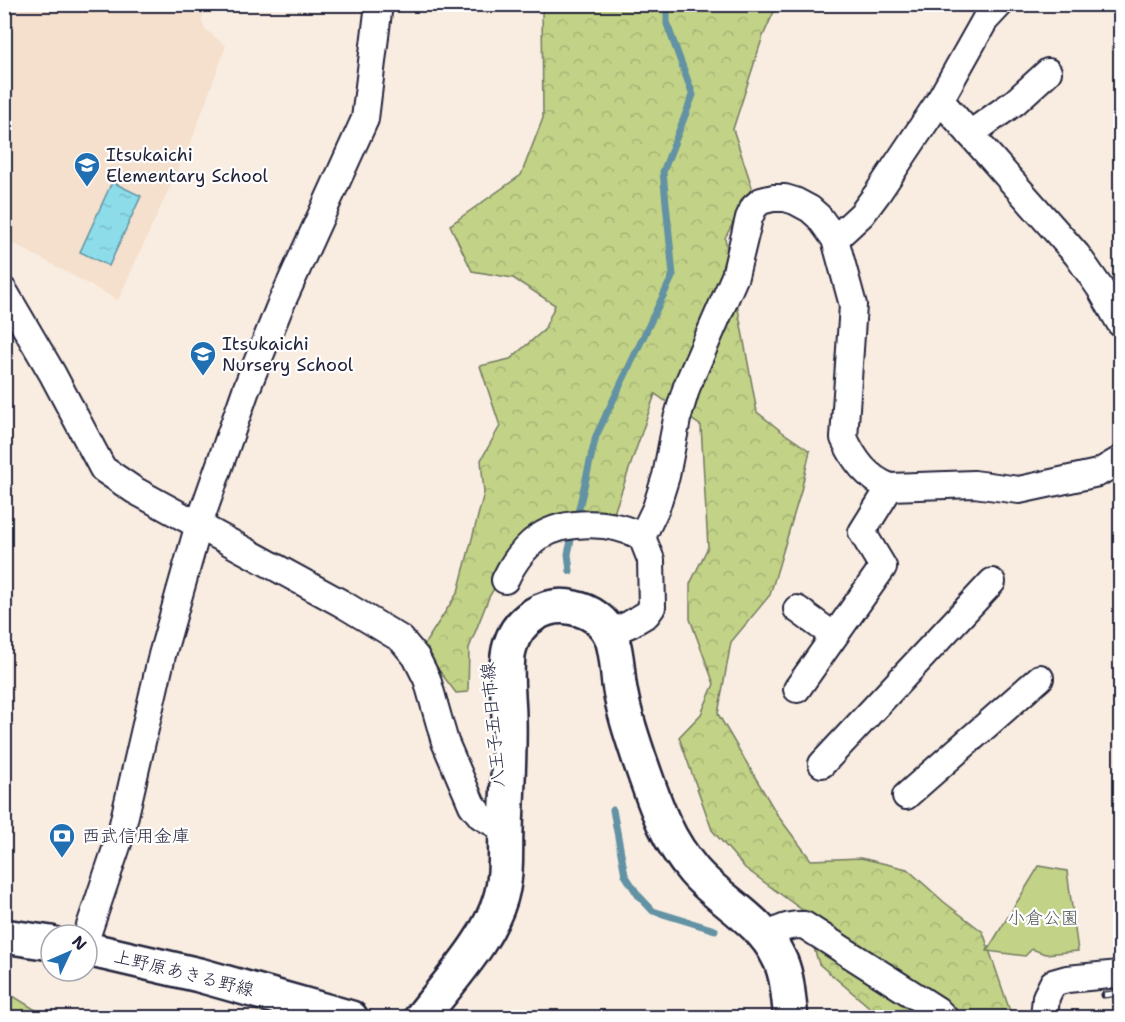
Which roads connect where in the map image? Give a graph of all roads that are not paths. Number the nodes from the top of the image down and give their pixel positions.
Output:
1 (379, 4) edge
2 (1000, 4) edge
3 (1048, 72) dead end
4 (940, 100) junction
5 (970, 134) junction
6 (835, 239) junction
7 (4, 291) edge
8 (1120, 323) edge
9 (1120, 460) edge
10 (890, 487) junction
11 (199, 525) junction
12 (642, 537) junction
13 (505, 580) dead end
14 (992, 582) dead end
15 (797, 609) dead end
16 (620, 629) junction
17 (834, 636) junction
18 (1040, 678) dead end
19 (797, 689) dead end
20 (822, 764) dead end
21 (906, 796) dead end
22 (506, 830) junction
23 (91, 923) edge
24 (4, 936) edge
25 (767, 937) junction
26 (39, 941) edge
27 (99, 952) edge
28 (1120, 974) edge
29 (351, 1017) edge
30 (421, 1017) edge
31 (791, 1017) edge
32 (945, 1017) edge
33 (1044, 1017) edge

1 - 11 street
2 - 4 street
3 - 5 street
4 - 5 street
4 - 6 street
5 - 8 street
6 - 10 street
6 - 12 street
7 - 11 street
9 - 10 street
10 - 17 street
11 - 22 street
11 - 23 street
12 - 13 street
12 - 16 street
14 - 20 street
15 - 17 street
16 - 22 main road, 八王子五日市線
16 - 25 main road, 八王子五日市線
17 - 19 street
18 - 21 street
22 - 30 main road, 八王子五日市線
24 - 26 main road
25 - 31 main road, 八王子五日市線
25 - 32 street
27 - 29 main road, 上野原あきる野線
28 - 33 street

